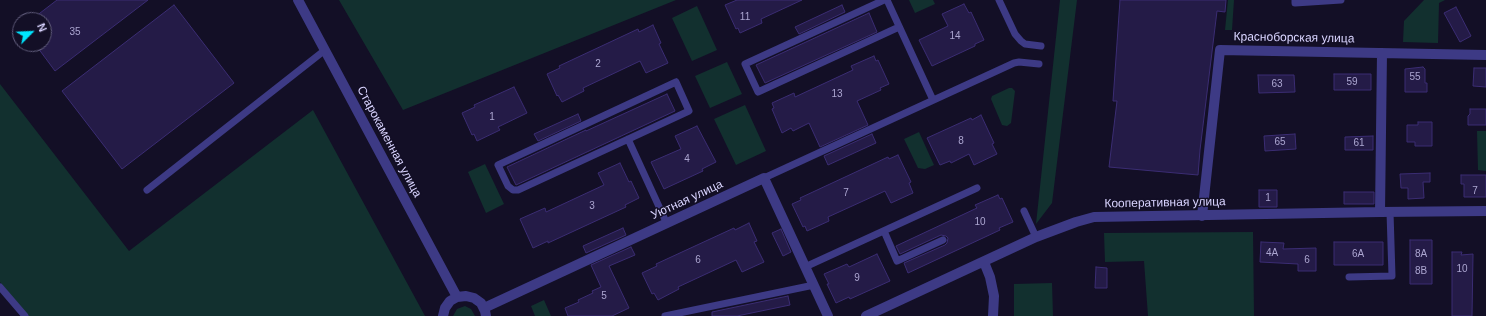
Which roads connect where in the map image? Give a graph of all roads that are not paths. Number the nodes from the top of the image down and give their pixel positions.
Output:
1 (298, 0) edge
2 (885, 0) edge
3 (999, 0) edge
4 (1295, 0) edge
5 (1341, 0) edge
6 (899, 27) junction
7 (1041, 46) dead end
8 (325, 50) junction
9 (1382, 53) junction
10 (1486, 54) edge
11 (1039, 64) dead end
12 (933, 100) junction
13 (628, 139) junction
14 (764, 178) junction
15 (977, 188) dead end
16 (147, 190) dead end
17 (1024, 211) dead end
18 (1486, 211) edge
19 (1380, 212) junction
20 (1390, 212) junction
21 (1202, 216) junction
22 (667, 224) junction
23 (884, 231) junction
24 (1036, 237) junction
25 (942, 240) dead end
26 (984, 262) junction
27 (805, 267) junction
28 (1349, 277) dead end
29 (814, 285) junction
30 (0, 287) edge
31 (457, 297) junction
32 (485, 312) edge
33 (25, 316) edge
34 (443, 316) edge
35 (665, 316) edge
36 (828, 316) edge
37 (866, 316) edge
38 (994, 316) edge

1 - 8 street, Старокаменная улица
2 - 6 lane
2 - 6 lane
3 - 7 lane
4 - 5 lane
6 - 12 lane
8 - 16 lane
8 - 31 street, Старокаменная улица
9 - 10 street, Красноборская улица
9 - 19 street
9 - 21 street, Красноборская улица
11 - 12 lane
12 - 14 lane
13 - 13 lane
13 - 22 lane
14 - 22 street, Уютная улица
14 - 27 street
15 - 23 lane
17 - 24 lane
18 - 20 street, Кооперативная улица
19 - 20 street, Кооперативная улица
19 - 21 street, Кооперативная улица
20 - 28 lane
21 - 24 street, Кооперативная улица
22 - 32 street, Уютная улица
23 - 25 lane
23 - 27 lane
24 - 26 street, Кооперативная улица
26 - 37 street, Кооперативная улица
26 - 38 street
27 - 29 street
29 - 35 lane
29 - 36 street
30 - 33 lane
31 - 32 street
31 - 34 street

